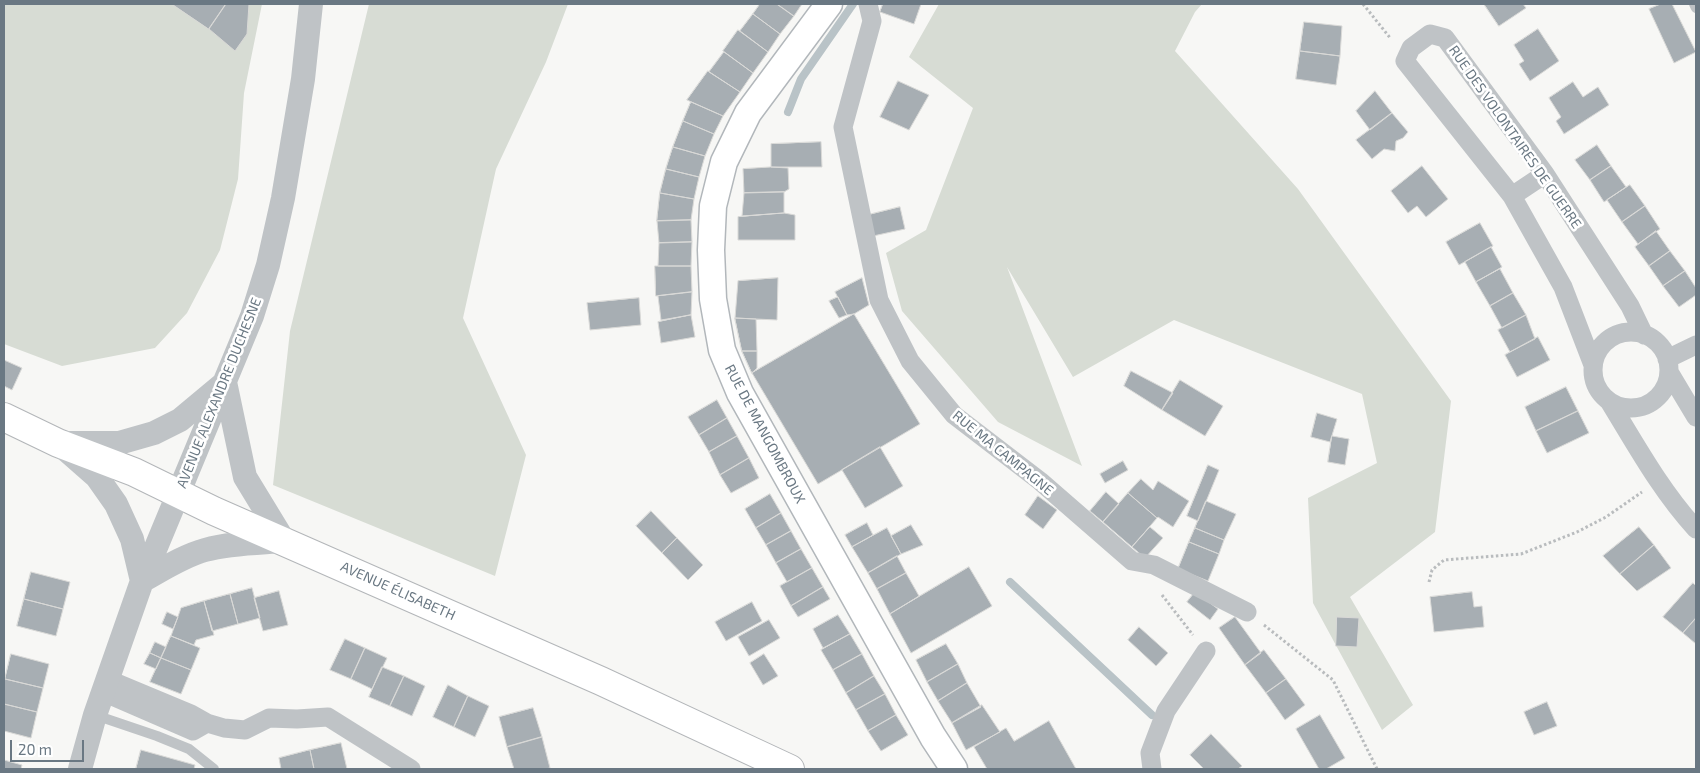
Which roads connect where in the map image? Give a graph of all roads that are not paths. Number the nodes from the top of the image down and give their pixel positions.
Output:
1 (311, 4) edge
2 (829, 4) edge
3 (868, 4) edge
4 (1694, 4) edge
5 (1696, 8) edge
6 (1545, 174) junction
7 (1512, 196) junction
8 (1644, 335) junction
9 (1696, 345) edge
10 (1593, 365) junction
11 (1668, 366) junction
12 (225, 382) junction
13 (1609, 402) junction
14 (1696, 417) edge
15 (4, 418) edge
16 (58, 443) junction
17 (178, 494) junction
18 (1696, 529) edge
19 (284, 541) junction
20 (142, 581) junction
21 (1248, 612) road end
22 (1206, 651) road end
23 (105, 685) junction
24 (94, 715) junction
25 (933, 737) junction
26 (384, 763) edge
27 (80, 769) edge
28 (214, 769) edge
29 (411, 769) edge
30 (790, 769) edge
31 (927, 769) edge
32 (954, 769) edge
33 (1152, 769) edge

1 - 12 street, AVENUE ALEXANDRE DUCHESNE
2 - 25 main road, RUE DE MANGOMBROUX
3 - 21 street, RUE MA CAMPAGNE
4 - 5 lane
6 - 7 street
6 - 7 street, RUE DES VOLONTAIRES DE GUERRE
6 - 8 street, RUE DES VOLONTAIRES DE GUERRE
7 - 10 street
8 - 10 street
8 - 11 street, RUE DES VOLONTAIRES DE GUERRE
9 - 11 street
10 - 13 street
11 - 13 street
11 - 14 street, RUE DES VOLONTAIRES DE GUERRE
12 - 16 street
12 - 17 street, AVENUE ALEXANDRE DUCHESNE
12 - 19 street
13 - 18 street
15 - 16 highway, AVENUE ÉLISABETH
16 - 17 highway, AVENUE ÉLISABETH
16 - 20 street
17 - 19 highway, AVENUE ÉLISABETH
17 - 20 street, AVENUE ALEXANDRE DUCHESNE
19 - 20 street
19 - 30 highway, AVENUE ÉLISABETH
20 - 23 street, AVENUE ALEXANDRE DUCHESNE
22 - 33 street
23 - 24 street, AVENUE ALEXANDRE DUCHESNE
23 - 26 street
24 - 27 street, AVENUE ALEXANDRE DUCHESNE
24 - 28 lane
25 - 31 main road
25 - 32 main road, RUE DE MANGOMBROUX
26 - 29 street

